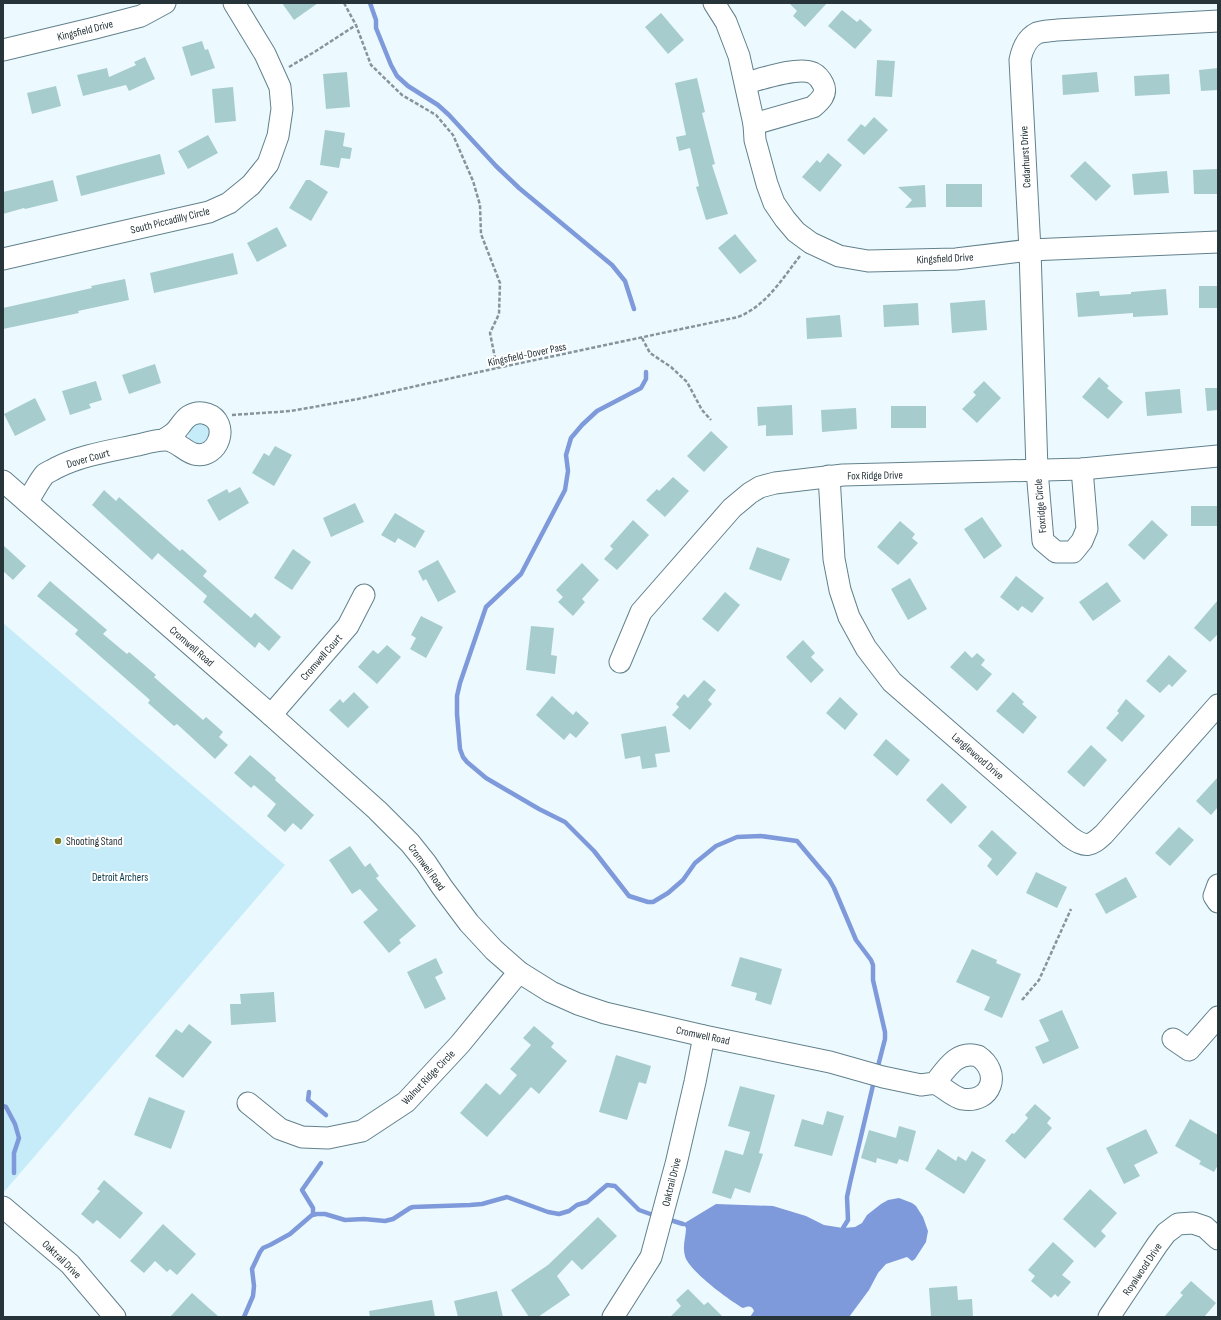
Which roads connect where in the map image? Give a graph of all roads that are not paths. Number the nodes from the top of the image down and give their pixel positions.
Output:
1 (165, 3) edge
2 (234, 3) edge
3 (714, 3) edge
4 (1218, 21) edge
5 (3, 50) edge
6 (746, 83) junction
7 (754, 124) junction
8 (1218, 242) edge
9 (1030, 250) junction
10 (3, 260) edge
11 (165, 439) junction
12 (1218, 456) edge
13 (1082, 469) junction
14 (1037, 470) junction
15 (829, 476) junction
16 (3, 481) edge
17 (27, 502) junction
18 (364, 595) dead end
19 (620, 662) dead end
20 (1218, 705) edge
21 (271, 715) junction
22 (519, 972) junction
23 (1218, 1017) edge
24 (704, 1036) junction
25 (1173, 1039) dead end
26 (935, 1083) dead end
27 (248, 1103) dead end
28 (3, 1207) edge
29 (1218, 1239) edge
30 (115, 1317) edge
31 (613, 1317) edge
32 (1109, 1317) edge

1 - 5 street, Kingsfield Drive
2 - 10 street, South Piccadilly Circle
3 - 6 street, Kingsfield Drive
4 - 9 street, Cedarhurst Drive
6 - 7 street, Kingsfield Drive
6 - 7 street
7 - 9 street, Kingsfield Drive
8 - 9 street, Kingsfield Drive
9 - 14 street, Cedarhurst Drive
11 - 11 street, Dover Court
11 - 17 street, Dover Court
12 - 13 street, Fox Ridge Drive
13 - 14 street, Fox Ridge Drive
13 - 14 street, Foxridge Circle
14 - 15 street, Fox Ridge Drive
15 - 19 street, Fox Ridge Drive
15 - 20 street, Langlewood Drive
16 - 17 street, Cromwell Road
17 - 21 street, Cromwell Road
18 - 21 street, Cromwell Court
21 - 22 street, Cromwell Road
22 - 24 street, Cromwell Road
22 - 27 street, Walnut Ridge Circle
23 - 25 street
24 - 26 street, Cromwell Road
24 - 31 street, Oaktrail Drive
28 - 30 street, Oaktrail Drive
29 - 32 street, Royalwood Drive

